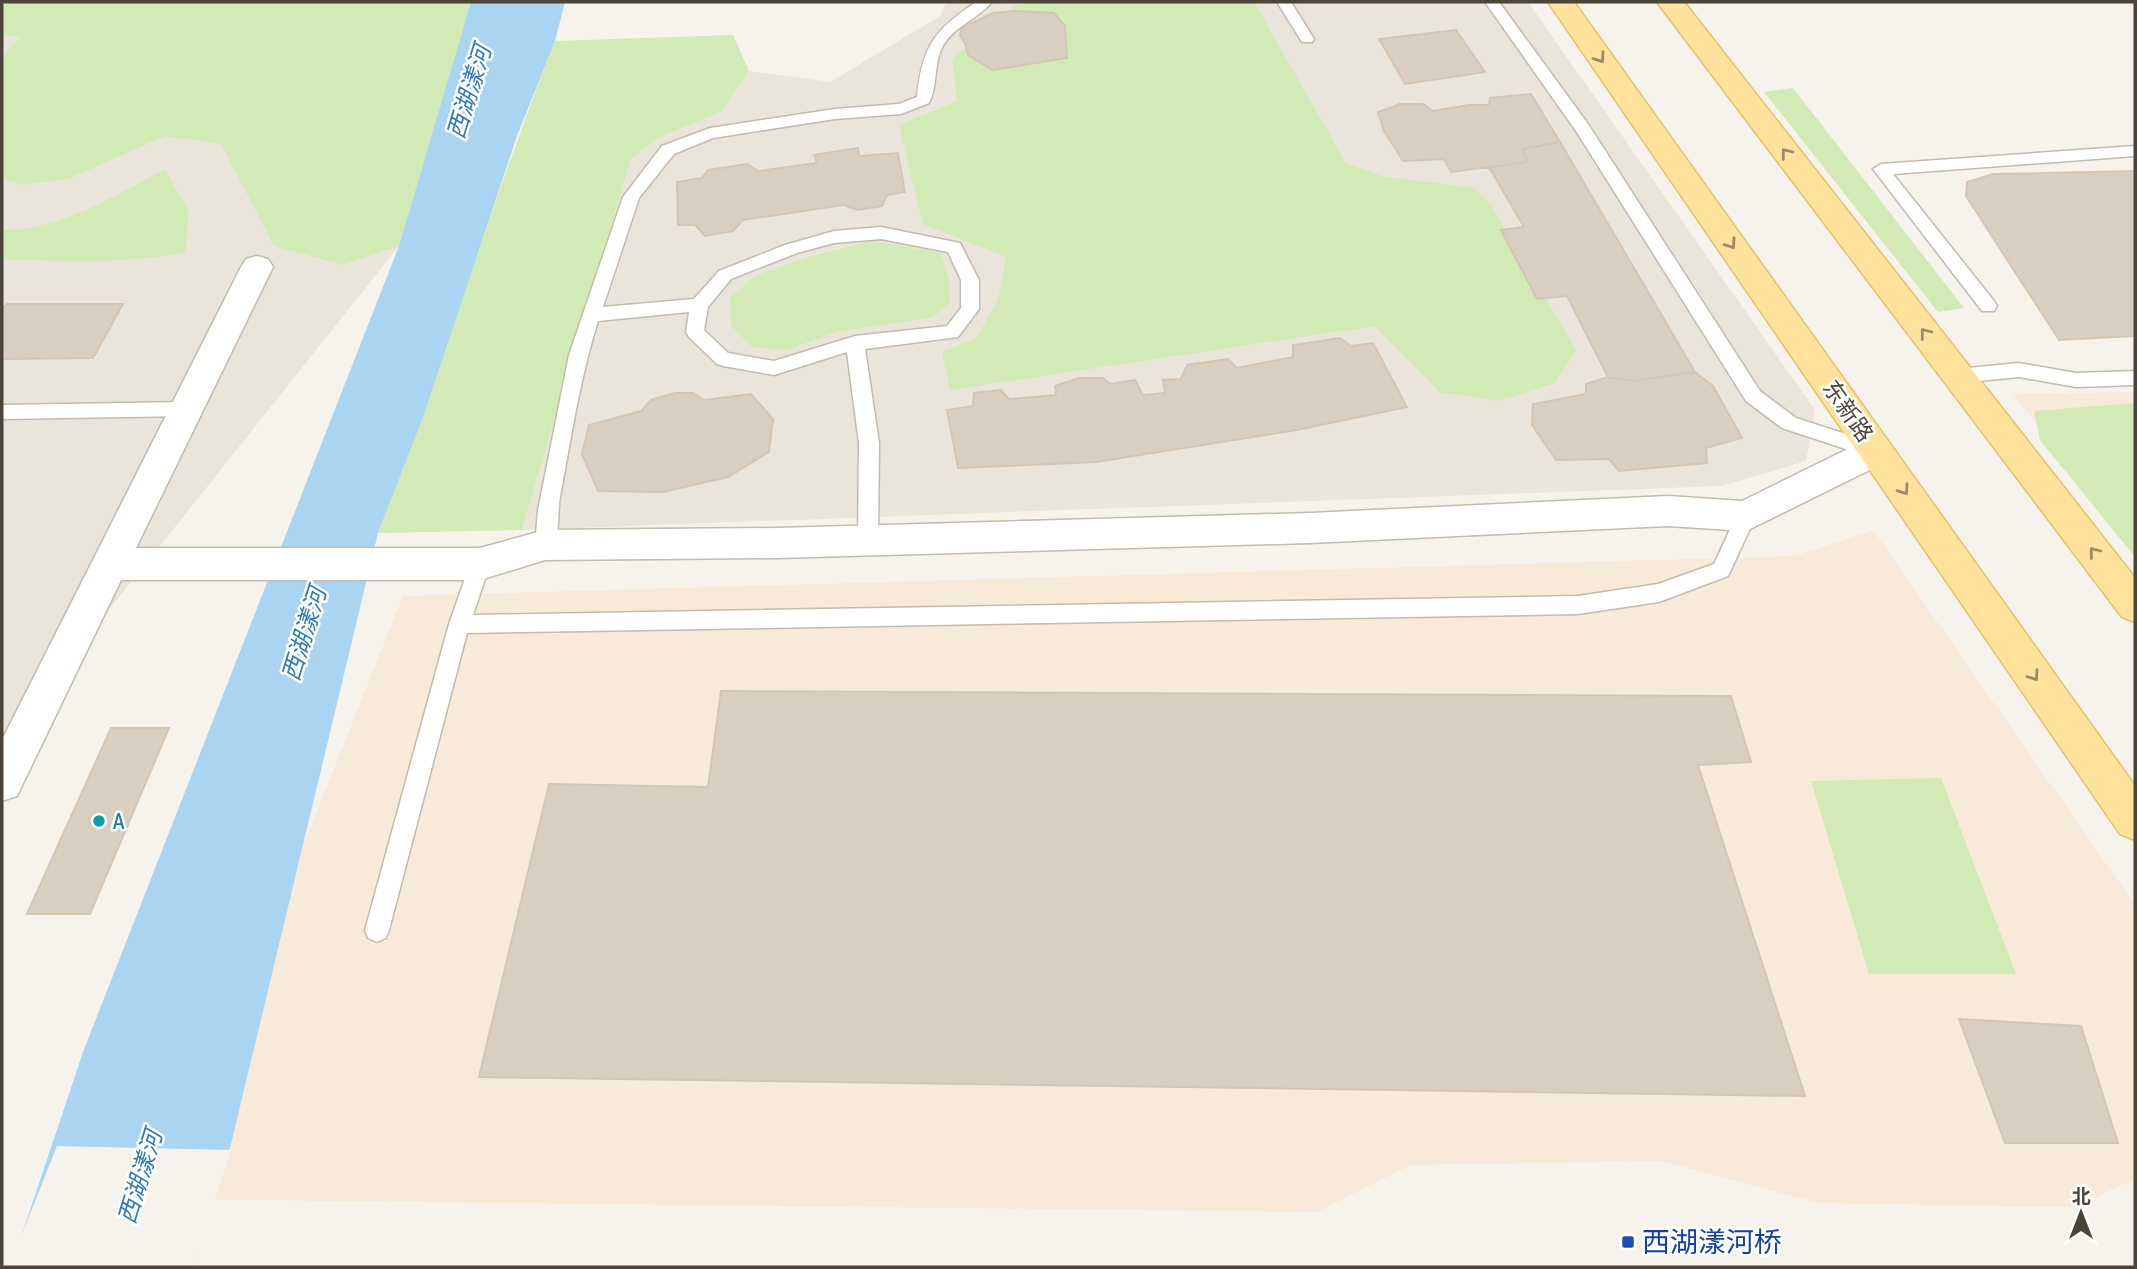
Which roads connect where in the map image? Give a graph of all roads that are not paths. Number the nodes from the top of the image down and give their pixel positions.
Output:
1 (985, 2) edge
2 (1284, 2) edge
3 (1492, 2) edge
4 (1561, 2) edge
5 (1670, 2) edge
6 (1307, 39) dead end
7 (2135, 151) edge
8 (257, 267) dead end
9 (699, 305) junction
10 (1988, 306) dead end
11 (592, 315) junction
12 (855, 343) junction
13 (1958, 376) junction
14 (2135, 378) edge
15 (187, 409) junction
16 (2, 412) edge
17 (1876, 451) junction
18 (1746, 516) junction
19 (868, 541) junction
20 (545, 545) junction
21 (110, 564) junction
22 (480, 564) junction
23 (2135, 606) edge
24 (459, 624) junction
25 (2, 782) edge
26 (2135, 820) edge
27 (377, 930) dead end

1 - 11 lane
2 - 6 lane
3 - 17 lane
4 -> 17 main road, 东新路
13 -> 5 main road
7 - 10 lane
8 - 15 street
9 - 11 lane
9 - 12 lane
9 - 12 lane
11 - 20 lane
12 - 19 lane
13 - 14 lane
23 -> 13 main road
15 - 16 lane
15 - 21 street
17 - 18 street
17 -> 26 main road, 东新路
18 - 19 street
18 - 24 lane
19 - 20 street
20 - 22 street
21 - 22 street
21 - 25 street
22 - 24 lane
24 - 27 lane

